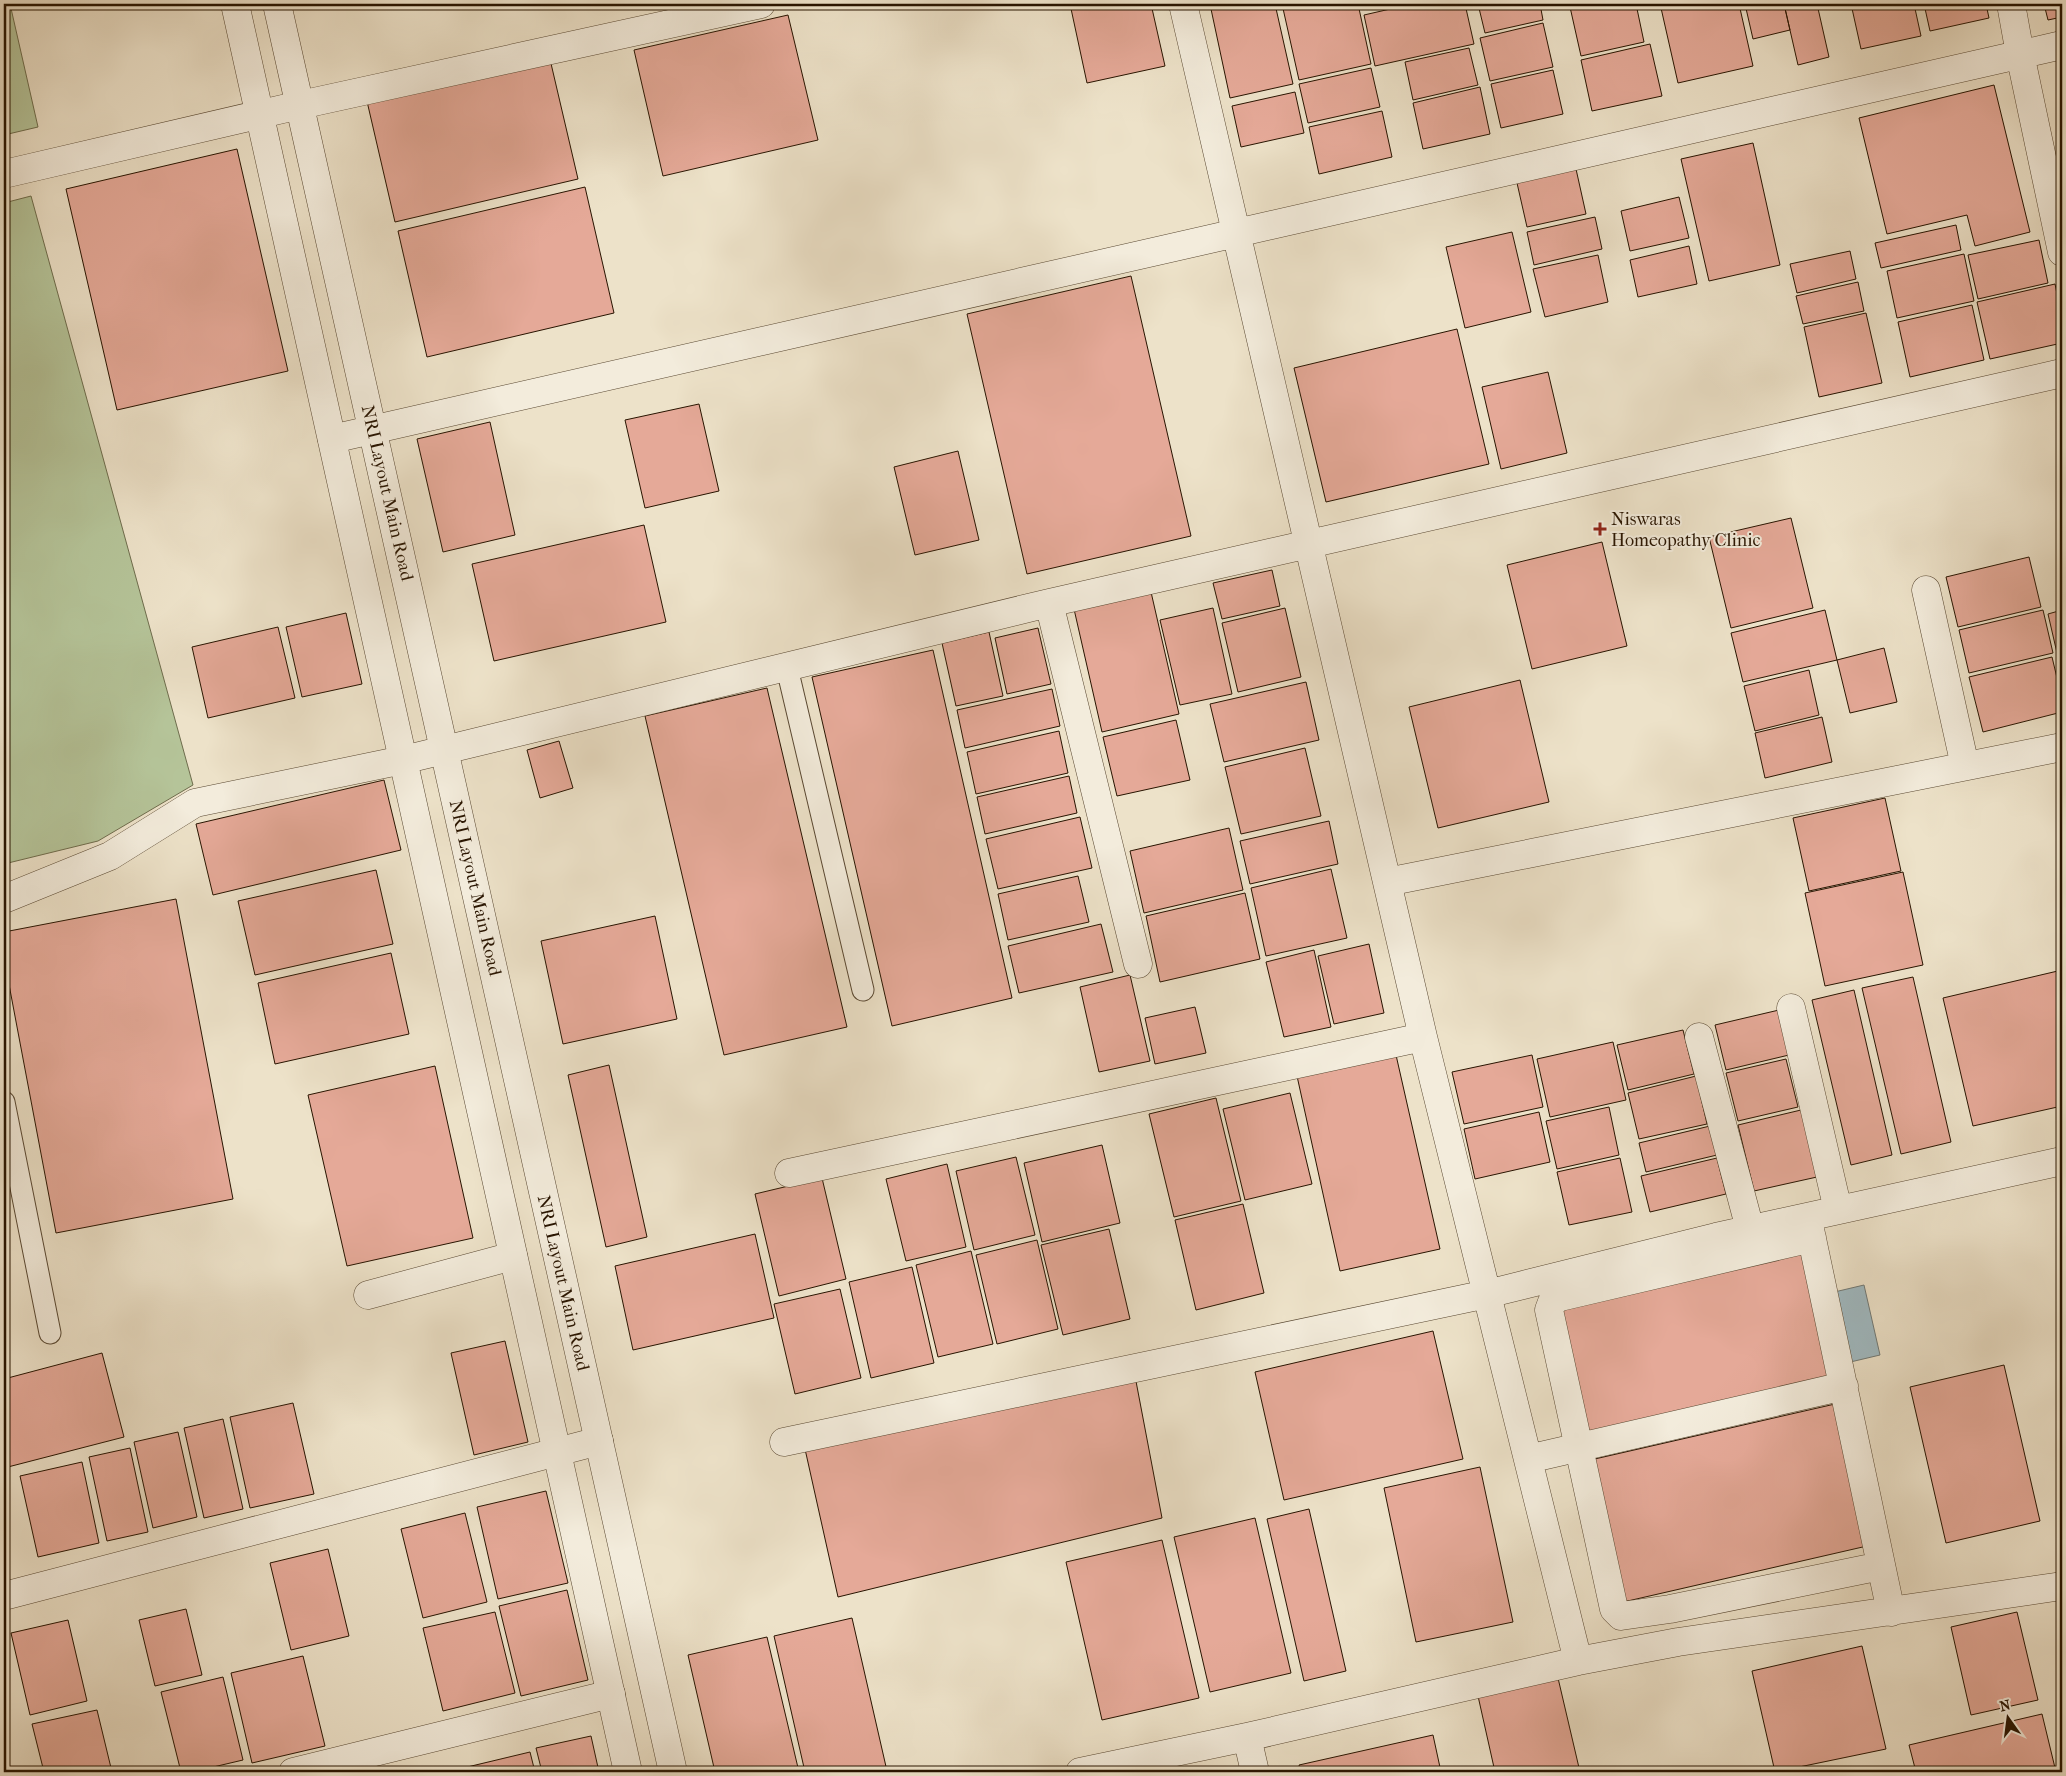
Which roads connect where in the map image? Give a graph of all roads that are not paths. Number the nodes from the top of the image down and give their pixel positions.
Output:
1 (235, 4) edge
2 (277, 4) edge
3 (761, 4) edge
4 (1182, 4) edge
5 (2011, 4) edge
6 (2062, 45) edge
7 (2020, 54) junction
8 (300, 105) junction
9 (260, 114) junction
10 (4, 174) edge
11 (1236, 233) junction
12 (2062, 252) edge
13 (2062, 373) edge
14 (372, 429) junction
15 (332, 439) junction
16 (1308, 543) junction
17 (1926, 590) dead end
18 (1049, 603) junction
19 (787, 668) junction
20 (2062, 747) edge
21 (444, 750) junction
22 (404, 760) junction
23 (1965, 766) junction
24 (1387, 882) junction
25 (4, 899) edge
26 (1138, 964) dead end
27 (864, 990) dead end
28 (1790, 1008) dead end
29 (1423, 1037) junction
30 (1699, 1037) dead end
31 (4, 1102) edge
32 (2062, 1161) edge
33 (789, 1173) dead end
34 (1838, 1210) junction
35 (1810, 1227) junction
36 (1750, 1229) junction
37 (1719, 1248) junction
38 (513, 1256) junction
39 (1603, 1276) junction
40 (1487, 1294) junction
41 (368, 1295) dead end
42 (50, 1333) dead end
43 (1844, 1386) junction
44 (599, 1441) junction
45 (784, 1442) dead end
46 (1578, 1448) junction
47 (557, 1452) junction
48 (1528, 1459) junction
49 (1881, 1566) junction
50 (1812, 1580) junction
51 (2062, 1586) edge
52 (1764, 1591) junction
53 (4, 1596) edge
54 (1711, 1600) junction
55 (1670, 1609) junction
56 (1891, 1612) junction
57 (1821, 1623) junction
58 (1772, 1629) junction
59 (1720, 1637) junction
60 (1678, 1642) junction
61 (1578, 1661) junction
62 (611, 1694) junction
63 (1247, 1736) junction
64 (294, 1772) edge
65 (628, 1772) edge
66 (673, 1772) edge
67 (1080, 1772) edge
68 (1255, 1772) edge

1 - 9 street
2 - 8 street, NRI Layout Main Road
3 - 8 street
4 - 11 street
5 - 7 street
6 - 7 street
7 - 11 street
7 - 12 street
8 - 9 street
8 - 14 street, NRI Layout Main Road
9 - 10 street
9 - 15 street
11 - 14 street
11 - 16 street
13 - 16 street
14 - 15 street
14 - 21 street, NRI Layout Main Road
15 - 22 street
16 - 18 street
16 - 24 street
17 - 23 street
18 - 19 street
18 - 26 street
19 - 21 street
19 - 27 lane
20 - 23 street
21 - 22 street
21 - 44 street, NRI Layout Main Road
22 - 25 street
22 - 38 street
23 - 24 street
24 - 29 street
28 - 34 street
29 - 33 street
29 - 40 street
30 - 36 street
31 - 42 lane
32 - 34 street
34 - 35 street
35 - 36 street
35 - 37 street
35 - 43 street
36 - 37 street
37 - 39 street
38 - 41 street
38 - 47 street
39 - 40 street
39 - 46 street
40 - 45 street
40 - 48 street
43 - 46 street
43 - 49 street
44 - 47 street
44 - 66 street, NRI Layout Main Road
46 - 48 street
46 - 55 street
47 - 53 street
47 - 62 street
48 - 61 street
49 - 50 street
49 - 56 street
50 - 52 street
50 - 57 street
51 - 56 street
52 - 54 street
52 - 58 street
54 - 55 street
54 - 59 street
55 - 60 street
56 - 57 street
57 - 58 street
58 - 59 street
59 - 60 street
60 - 61 street
61 - 63 street
62 - 64 street
62 - 65 street
63 - 67 street
63 - 68 street

